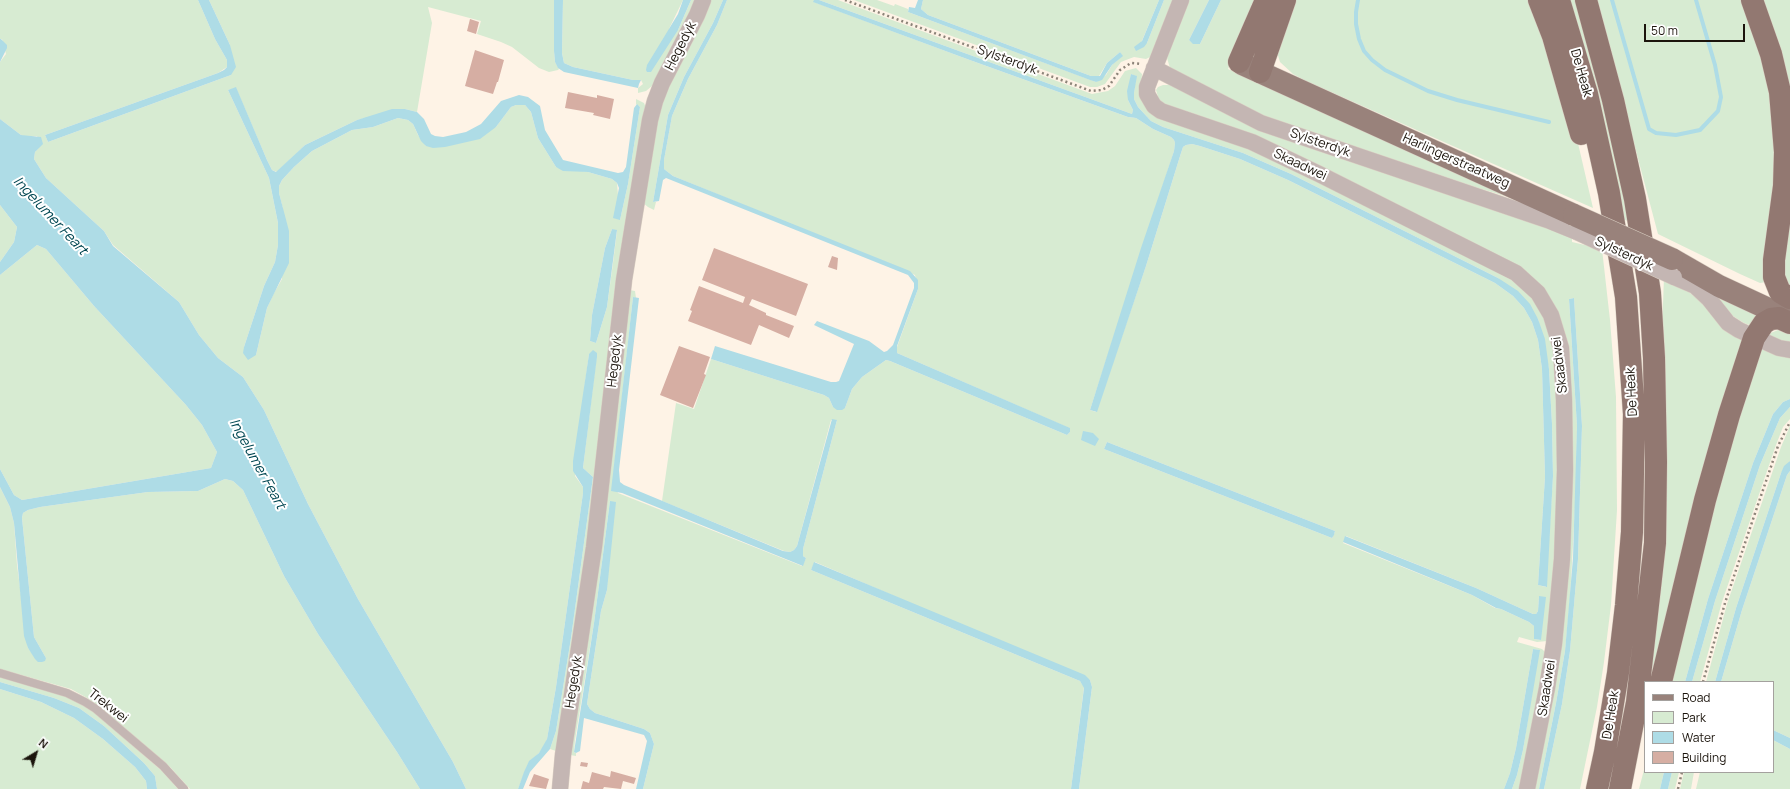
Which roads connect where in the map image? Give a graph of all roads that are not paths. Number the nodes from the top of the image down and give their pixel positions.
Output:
1 (703, 0) edge
2 (1181, 0) edge
3 (1266, 0) edge
4 (1285, 0) edge
5 (1539, 0) edge
6 (1559, 0) edge
7 (1586, 0) edge
8 (1752, 0) edge
9 (1239, 62) joint
10 (1154, 68) junction
11 (1260, 72) junction
12 (1576, 223) junction
13 (1673, 268) junction
14 (1790, 298) edge
15 (1790, 305) edge
16 (1790, 319) edge
17 (1790, 323) edge
18 (1754, 338) junction
19 (1790, 350) edge
20 (1632, 532) junction
21 (0, 673) edge
22 (1661, 681) edge
23 (1644, 746) edge
24 (184, 789) edge
25 (560, 789) edge
26 (1527, 789) edge
27 (1597, 789) edge
28 (1620, 789) edge
29 (1629, 789) edge

1 - 25 street, Hegedyk
2 - 10 street
3 - 9 highway
4 - 11 highway
5 - 20 highway
6 - 20 highway, De Heak
7 - 28 highway, De Heak
8 - 14 highway
9 - 11 main road, Harlingerstraatweg
10 - 12 street, Sylsterdyk
10 - 26 street, Skaadwei
11 - 12 main road, Harlingerstraatweg
12 - 13 main road, Harlingerstraatweg, bridge
13 - 15 main road, Harlingerstraatweg
13 - 16 main road, Harlingerstraatweg
13 - 18 street
17 - 18 highway
18 - 19 street
18 - 22 highway
20 - 27 highway, De Heak
21 - 24 lane, Trekwei
23 - 29 highway

